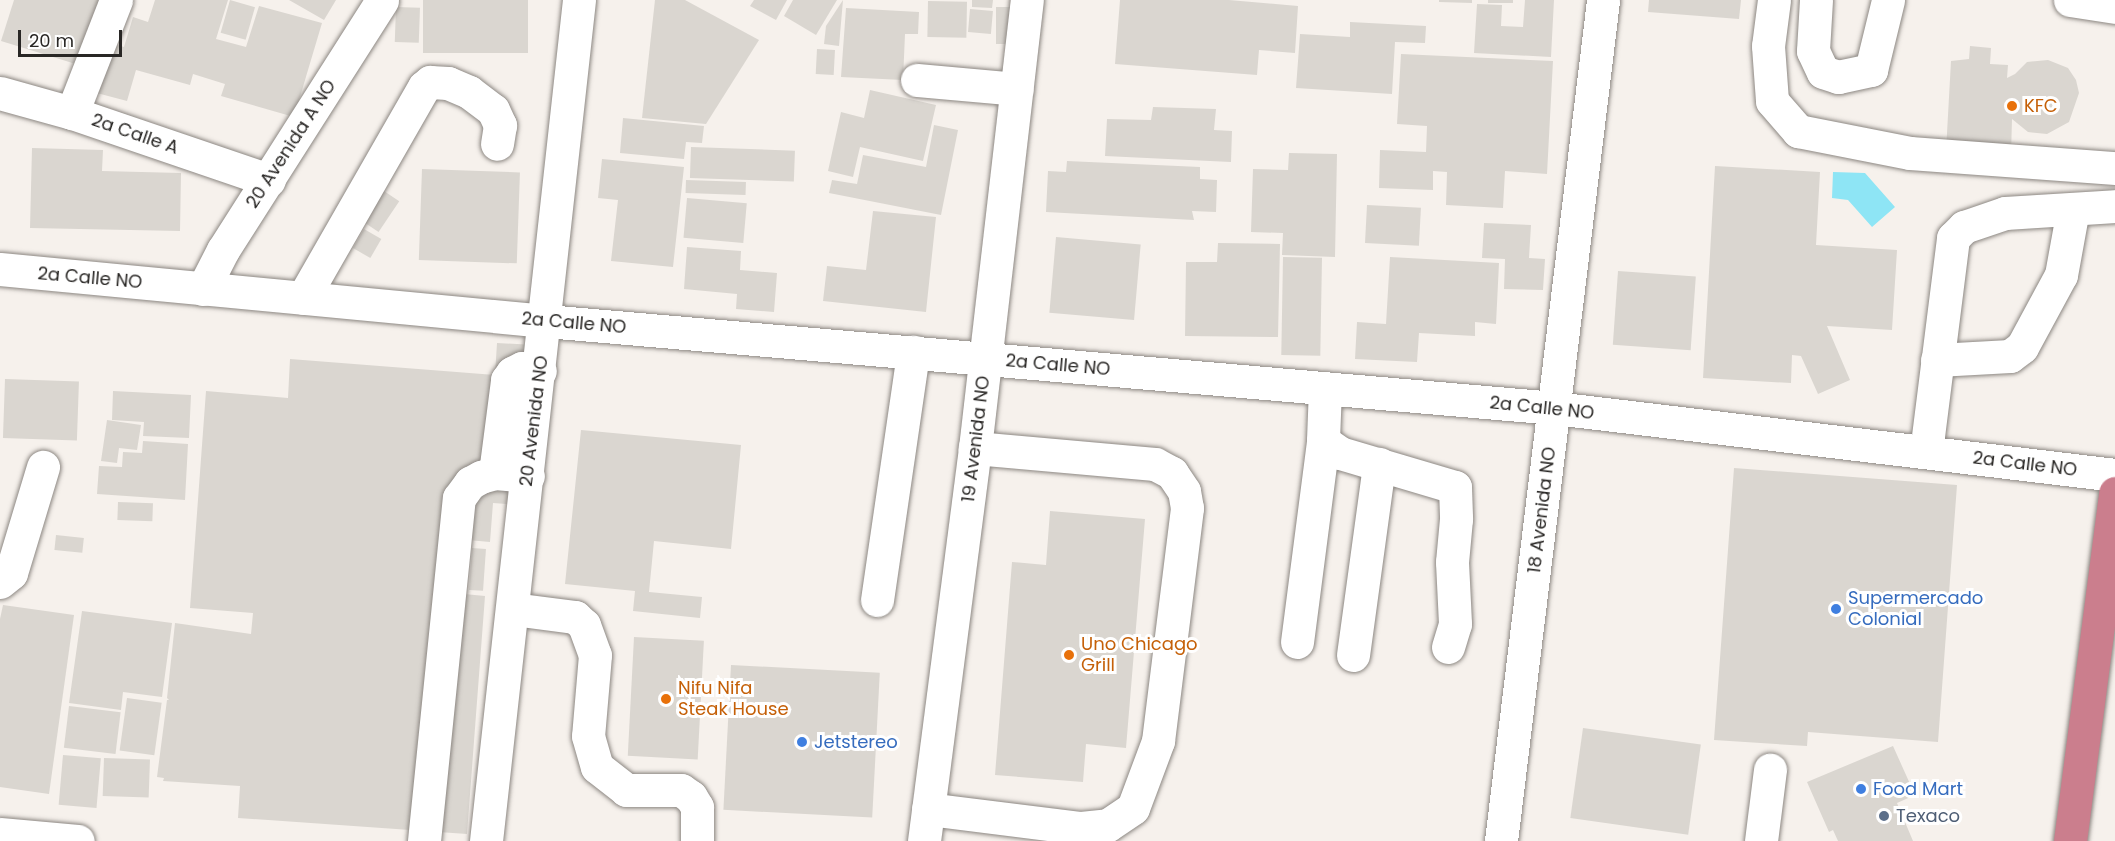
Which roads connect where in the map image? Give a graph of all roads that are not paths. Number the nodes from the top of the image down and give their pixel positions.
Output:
1 (116, 0) edge
2 (382, 0) edge
3 (579, 0) edge
4 (1027, 0) edge
5 (1603, 0) edge
6 (1774, 0) edge
7 (1816, 0) edge
8 (1888, 0) edge
9 (2070, 0) edge
10 (2115, 6) edge
11 (917, 80) dead end
12 (1017, 89) junction
13 (0, 93) edge
14 (72, 113) junction
15 (497, 144) dead end
16 (2115, 168) edge
17 (269, 180) junction
18 (2115, 206) edge
19 (2073, 209) junction
20 (0, 269) edge
21 (203, 289) junction
22 (303, 298) junction
23 (546, 321) junction
24 (913, 352) junction
25 (986, 359) junction
26 (1938, 360) junction
27 (540, 371) junction
28 (1325, 388) junction
29 (1554, 408) junction
30 (1323, 441) junction
31 (975, 448) junction
32 (1926, 452) junction
33 (1379, 464) junction
34 (43, 466) dead end
35 (495, 473) junction
36 (2115, 475) edge
37 (528, 476) junction
38 (2115, 493) edge
39 (0, 582) edge
40 (877, 600) dead end
41 (513, 609) junction
42 (1297, 642) dead end
43 (1448, 647) dead end
44 (1353, 656) dead end
45 (1770, 770) dead end
46 (928, 809) junction
47 (0, 834) edge
48 (78, 841) edge
49 (424, 841) edge
50 (486, 841) edge
51 (697, 841) edge
52 (924, 841) edge
53 (1501, 841) edge
54 (1761, 841) edge
55 (2070, 841) edge

1 - 14 street
2 - 17 street, 20 Avenida A NO
3 - 23 street, 20 Avenida NO
4 - 12 street, 19 Avenida NO
5 - 29 street, 18 Avenida NO
6 - 16 street
7 - 8 street
9 - 10 street
11 - 12 street
12 - 25 street, 19 Avenida NO
13 - 14 street, 2a Calle A
14 - 17 street, 2a Calle A
15 - 22 street
17 - 21 street, 20 Avenida A NO
18 - 19 street
19 - 26 street
19 - 26 street
20 - 21 street, 2a Calle NO
21 - 22 street, 2a Calle NO
22 - 23 street, 2a Calle NO
23 - 24 street, 2a Calle NO
23 - 27 street, 20 Avenida NO
24 - 25 street, 2a Calle NO
24 - 40 street
25 - 28 street, 2a Calle NO
25 - 31 street, 19 Avenida NO
26 - 32 street
27 - 35 street
27 - 37 street, 20 Avenida NO
28 - 29 street, 2a Calle NO
28 - 30 street
29 - 32 street, 2a Calle NO
29 - 53 street, 18 Avenida NO
30 - 33 street
30 - 42 street
31 - 46 street, 19 Avenida NO
31 - 46 street
32 - 36 street, 2a Calle NO
33 - 43 street
33 - 44 street
34 - 39 street
35 - 37 street
35 - 49 street
37 - 41 street, 20 Avenida NO
38 - 55 highway
41 - 50 street, 20 Avenida NO
41 - 51 street
45 - 54 street
46 - 52 street, 19 Avenida NO
47 - 48 street

